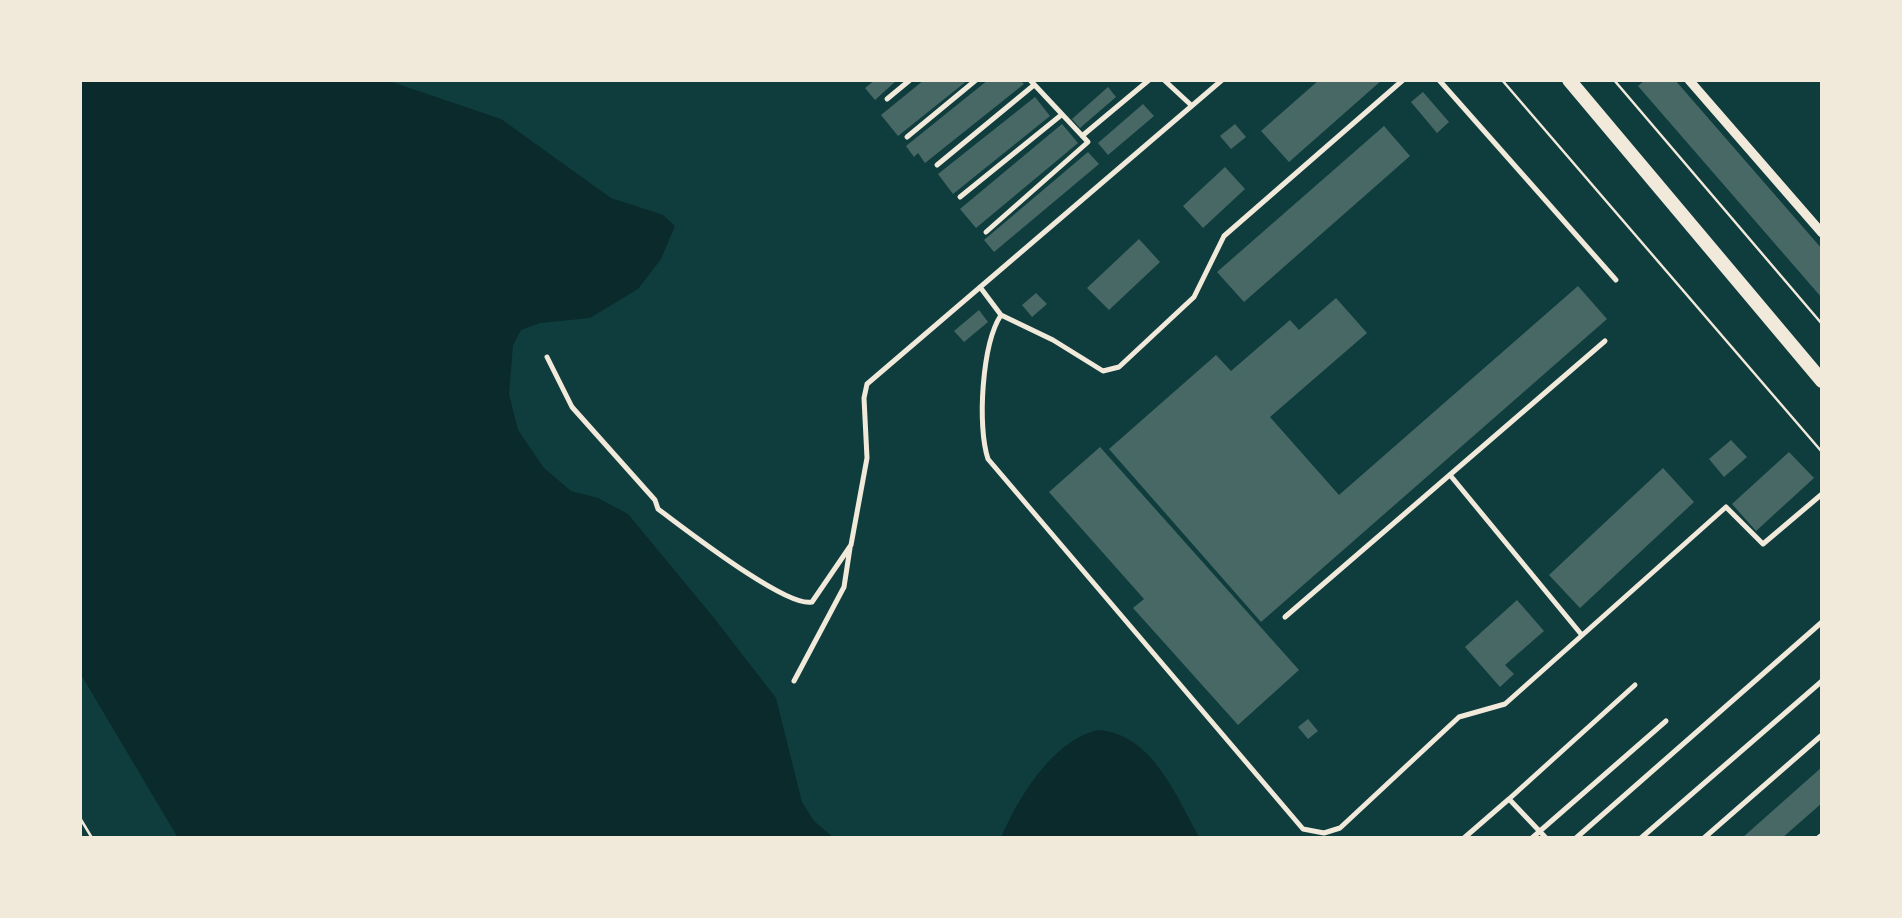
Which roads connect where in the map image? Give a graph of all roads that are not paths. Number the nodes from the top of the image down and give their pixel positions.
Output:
1 (910, 80) edge
2 (976, 80) edge
3 (1149, 80) edge
4 (1164, 80) edge
5 (1222, 80) edge
6 (1403, 80) edge
7 (1439, 80) edge
8 (1568, 80) edge
9 (1689, 80) edge
10 (1032, 82) edge
11 (887, 100) dead end
12 (1191, 105) junction
13 (1060, 116) junction
14 (1082, 136) junction
15 (907, 137) dead end
16 (937, 165) dead end
17 (960, 197) dead end
18 (986, 232) dead end
19 (1822, 234) edge
20 (1616, 280) dead end
21 (980, 286) junction
22 (1000, 315) junction
23 (1605, 341) dead end
24 (547, 357) dead end
25 (1822, 380) edge
26 (1450, 475) junction
27 (1822, 494) edge
28 (851, 545) junction
29 (1285, 617) dead end
30 (1822, 622) edge
31 (1582, 635) junction
32 (1822, 681) edge
33 (794, 682) dead end
34 (1635, 685) dead end
35 (1666, 721) dead end
36 (1822, 735) edge
37 (1509, 800) junction
38 (1540, 831) junction
39 (1464, 838) edge
40 (1532, 838) edge
41 (1546, 838) edge
42 (1576, 838) edge
43 (1641, 838) edge
44 (1704, 838) edge

1 - 11 lane
2 - 15 lane
3 - 14 lane
4 - 12 lane
5 - 12 lane
6 - 22 lane
7 - 20 lane
8 - 25 main road
9 - 19 street
10 - 13 lane
10 - 16 lane
12 - 21 lane
13 - 14 lane
13 - 17 lane
14 - 18 lane
21 - 22 lane
21 - 28 lane
22 - 31 lane
23 - 26 lane
24 - 28 lane
26 - 29 lane
26 - 31 lane
27 - 31 lane
28 - 33 lane
30 - 42 lane
32 - 43 lane
34 - 37 lane
35 - 38 lane
36 - 44 lane
37 - 38 lane
37 - 39 lane
38 - 40 lane
38 - 41 lane

